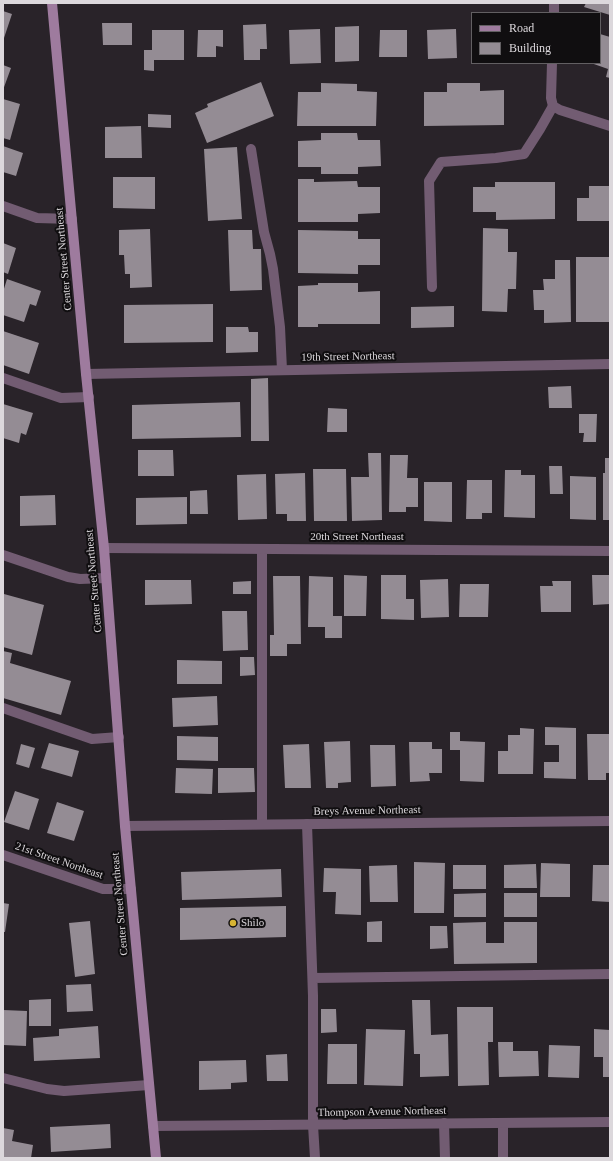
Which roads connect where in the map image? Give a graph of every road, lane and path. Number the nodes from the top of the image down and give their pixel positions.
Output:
1 (52, 3) edge
2 (552, 64) edge
3 (553, 106) junction
4 (610, 126) edge
5 (251, 149) dead end
6 (3, 206) edge
7 (72, 219) junction
8 (432, 287) dead end
9 (610, 364) edge
10 (282, 370) junction
11 (86, 374) junction
12 (3, 378) edge
13 (88, 397) junction
14 (104, 548) junction
15 (262, 549) junction
16 (610, 551) edge
17 (3, 557) edge
18 (106, 578) junction
19 (3, 708) edge
20 (119, 737) junction
21 (610, 821) edge
22 (262, 824) junction
23 (308, 824) junction
24 (125, 826) junction
25 (3, 855) edge
26 (131, 889) junction
27 (610, 974) edge
28 (313, 978) junction
29 (3, 1078) edge
30 (149, 1086) junction
31 (610, 1122) edge
32 (444, 1123) junction
33 (502, 1123) junction
34 (313, 1124) junction
35 (153, 1126) junction
36 (156, 1158) edge
37 (315, 1158) edge
38 (445, 1158) edge
39 (503, 1158) edge

1 - 7 main road, Center Street Northeast
2 - 3 street
3 - 4 street
3 - 8 street
5 - 10 street
6 - 7 street
7 - 11 main road, Center Street Northeast
9 - 10 street, 19th Street Northeast
10 - 11 street, 19th Street Northeast
11 - 13 main road, Center Street Northeast
12 - 13 street
13 - 14 main road, Center Street Northeast
14 - 15 street, 20th Street Northeast
14 - 18 main road, Center Street Northeast
15 - 16 street, 20th Street Northeast
15 - 22 street
17 - 18 street
18 - 20 main road, Center Street Northeast
19 - 20 street
20 - 24 main road, Center Street Northeast
21 - 23 street, Breys Avenue Northeast
22 - 23 street, Breys Avenue Northeast
22 - 24 street, Breys Avenue Northeast
23 - 28 street
24 - 26 main road, Center Street Northeast
25 - 26 street, 21st Street Northeast
26 - 30 main road, Center Street Northeast
27 - 28 street
28 - 34 street
29 - 30 street
30 - 35 main road, Center Street Northeast
31 - 33 street, Thompson Avenue Northeast
32 - 33 street, Thompson Avenue Northeast
32 - 34 street, Thompson Avenue Northeast
32 - 38 street
33 - 39 street
34 - 35 street, Thompson Avenue Northeast
34 - 37 street
35 - 36 main road, Center Street Northeast

